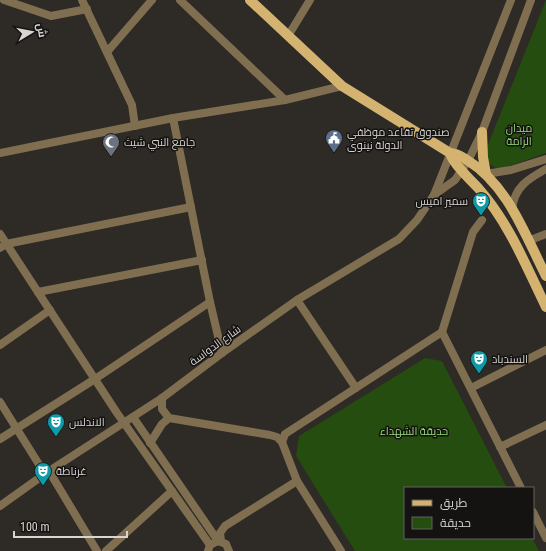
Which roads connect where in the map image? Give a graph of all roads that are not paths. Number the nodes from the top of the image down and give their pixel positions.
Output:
1 (4, 0) edge
2 (82, 0) edge
3 (152, 0) edge
4 (180, 0) edge
5 (250, 0) edge
6 (310, 0) edge
7 (511, 0) edge
8 (531, 0) edge
9 (86, 9) junction
10 (288, 36) junction
11 (107, 52) junction
12 (342, 86) junction
13 (285, 100) junction
14 (173, 118) junction
15 (134, 126) junction
16 (482, 132) junction
17 (0, 153) edge
18 (450, 153) junction
19 (546, 159) edge
20 (468, 161) junction
21 (546, 169) edge
22 (463, 171) junction
23 (486, 174) junction
24 (434, 195) junction
25 (191, 207) junction
26 (512, 210) junction
27 (482, 220) dead end
28 (0, 234) edge
29 (546, 234) edge
30 (528, 241) junction
31 (3, 246) edge
32 (202, 260) junction
33 (546, 276) edge
34 (38, 292) junction
35 (297, 300) junction
36 (210, 302) junction
37 (546, 307) edge
38 (50, 310) junction
39 (442, 332) junction
40 (0, 345) edge
41 (546, 350) edge
42 (222, 353) junction
43 (95, 379) junction
44 (356, 388) junction
45 (471, 388) junction
46 (162, 398) junction
47 (0, 402) edge
48 (133, 417) junction
49 (169, 418) junction
50 (124, 423) junction
51 (546, 425) edge
52 (16, 428) junction
53 (0, 439) edge
54 (282, 442) junction
55 (150, 443) junction
56 (500, 447) junction
57 (47, 473) junction
58 (297, 481) junction
59 (520, 487) edge
60 (172, 491) junction
61 (0, 506) edge
62 (534, 514) edge
63 (546, 538) edge
64 (214, 544) edge
65 (97, 551) edge
66 (106, 551) edge
67 (229, 551) edge
68 (341, 551) edge

1 - 9 street
2 - 9 street
3 - 11 street
4 - 13 street
5 - 10 main road
6 - 10 street
7 - 18 street, شارع الدواسة
8 - 16 street, شارع الدواسة
9 - 11 street
10 - 12 main road
11 - 15 street
12 - 13 street
12 - 18 main road
13 - 14 street
14 - 15 street
14 - 25 street
15 - 17 street
16 - 20 street, شارع الدواسة
16 - 23 main road
18 - 20 main road
18 - 22 main road
18 - 24 street, شارع الدواسة
19 - 23 street
20 - 22 street, شارع الدواسة
20 - 23 main road
21 - 26 street
22 - 24 street, شارع الدواسة
22 - 37 main road
23 - 26 main road
24 - 35 street, شارع الدواسة
25 - 31 street
25 - 32 street
26 - 30 main road
27 - 39 street
28 - 31 street
29 - 30 street
30 - 33 main road
31 - 34 street
32 - 34 street
32 - 36 street
34 - 38 street
35 - 42 street, شارع الدواسة
35 - 44 street
36 - 42 street
36 - 43 street
38 - 40 street
38 - 43 street
39 - 44 street
39 - 45 street
41 - 45 street
42 - 46 street, شارع الدواسة
43 - 50 street
43 - 52 street
44 - 54 street
45 - 56 street
46 - 48 street, شارع الدواسة
46 - 49 street
47 - 52 street
48 - 50 street, شارع الدواسة
48 - 55 street
49 - 54 street
49 - 55 street
50 - 57 street, شارع الدواسة
50 - 60 street
51 - 56 street
52 - 53 street
52 - 57 street
54 - 58 street
55 - 64 street
56 - 59 street
57 - 61 street, شارع الدواسة
57 - 65 street
58 - 64 street
58 - 68 street
60 - 64 street
60 - 66 street
62 - 63 street
64 - 67 street

